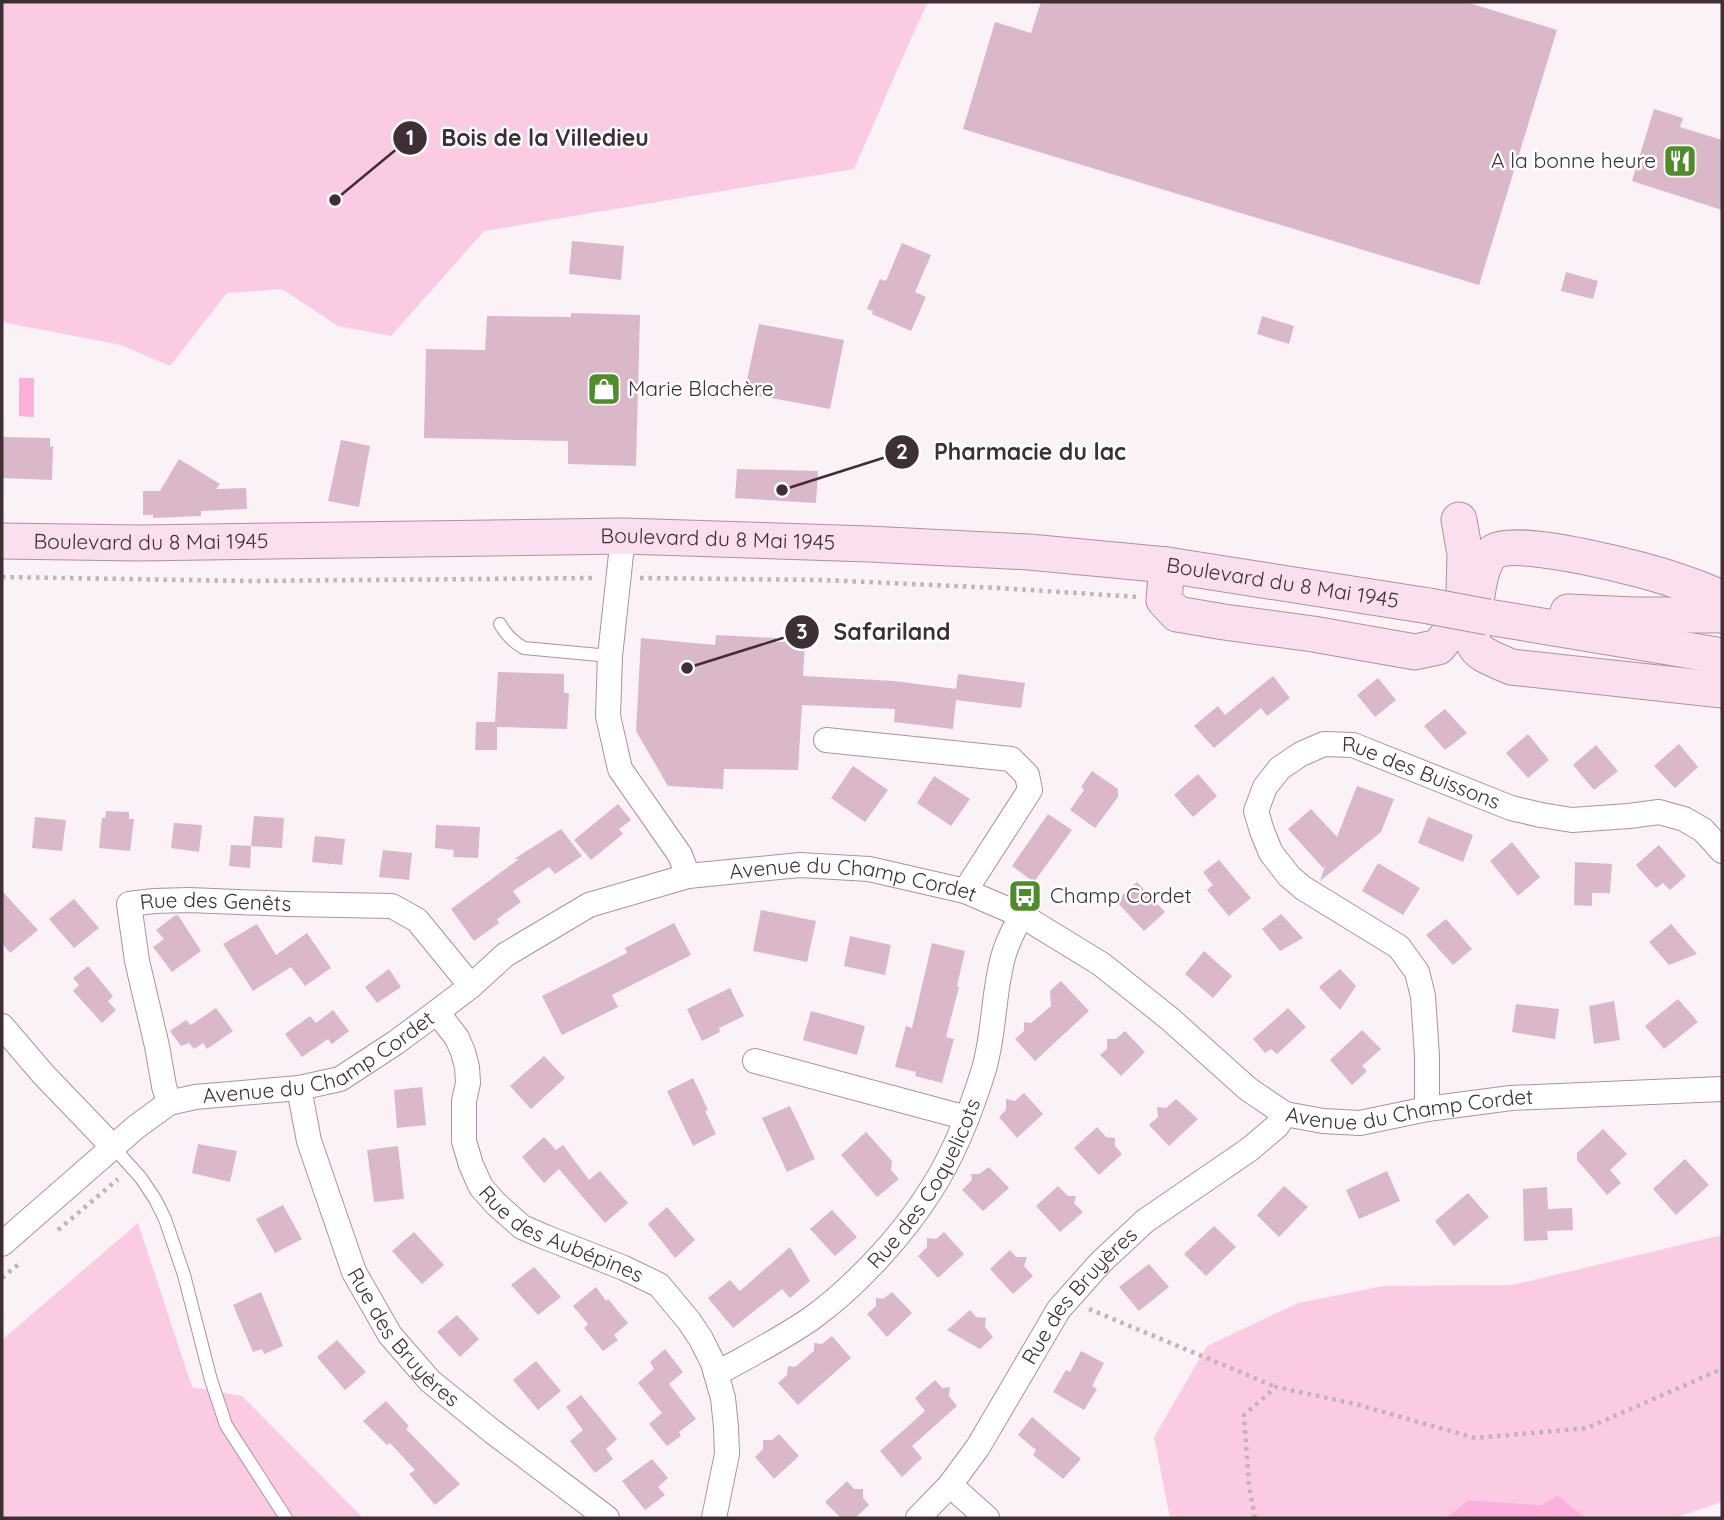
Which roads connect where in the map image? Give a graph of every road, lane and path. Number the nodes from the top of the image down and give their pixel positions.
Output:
1 (1459, 520) dead end
2 (623, 536) junction
3 (2, 541) edge
4 (1167, 565) junction
5 (2, 577) edge
6 (619, 578) junction
7 (1722, 598) edge
8 (1164, 600) junction
9 (1722, 615) edge
10 (1488, 617) junction
11 (500, 624) dead end
12 (610, 656) junction
13 (1722, 656) edge
14 (1722, 690) edge
15 (826, 740) dead end
16 (1722, 851) edge
17 (688, 876) junction
18 (965, 891) junction
19 (1021, 915) junction
20 (471, 986) junction
21 (437, 1012) junction
22 (2, 1026) edge
23 (755, 1061) dead end
24 (299, 1088) junction
25 (1722, 1089) edge
26 (169, 1103) junction
27 (1427, 1109) junction
28 (1285, 1114) junction
29 (967, 1118) junction
30 (114, 1148) junction
31 (131, 1168) junction
32 (52, 1236) dead end
33 (2, 1244) edge
34 (22, 1261) dead end
35 (2, 1278) edge
36 (1067, 1300) junction
37 (1722, 1369) edge
38 (716, 1374) junction
39 (1276, 1387) junction
40 (950, 1485) junction
41 (286, 1518) edge
42 (607, 1518) edge
43 (714, 1518) edge
44 (918, 1518) edge
45 (987, 1518) edge
46 (1255, 1518) edge

1 - 8 street
2 - 3 street, Boulevard du 8 Mai 1945
2 - 4 street, Boulevard du 8 Mai 1945
2 - 6 street
4 - 8 street
4 - 10 street, Boulevard du 8 Mai 1945, bridge
5 - 6 path
6 - 8 path
6 - 12 street
7 - 14 street
9 - 10 street
10 - 13 street
11 - 12 lane
12 - 17 street
15 - 18 street
16 - 27 street, Rue des Buissons
17 - 18 street, Avenue du Champ Cordet
17 - 20 street, Avenue du Champ Cordet
18 - 19 street, Avenue du Champ Cordet
19 - 28 street, Avenue du Champ Cordet
19 - 29 street, Rue des Coquelicots
20 - 21 street, Avenue du Champ Cordet
20 - 26 street, Rue des Genêts
21 - 24 street, Avenue du Champ Cordet
21 - 38 street, Rue des Aubépines
22 - 30 street
23 - 29 street
24 - 26 street, Avenue du Champ Cordet
24 - 42 street, Rue des Bruyères
25 - 27 street, Avenue du Champ Cordet
26 - 30 street, Avenue du Champ Cordet
27 - 28 street, Avenue du Champ Cordet
28 - 36 street, Rue des Bruyères
29 - 38 street, Rue des Coquelicots
30 - 31 lane
30 - 33 street, Avenue du Champ Cordet
31 - 32 path
31 - 41 lane
34 - 35 path
36 - 39 path
36 - 40 street, Rue des Bruyères
37 - 39 path
38 - 43 street, Rue des Aubépines
39 - 46 path
40 - 44 street, Rue des Bruyères
40 - 45 street

